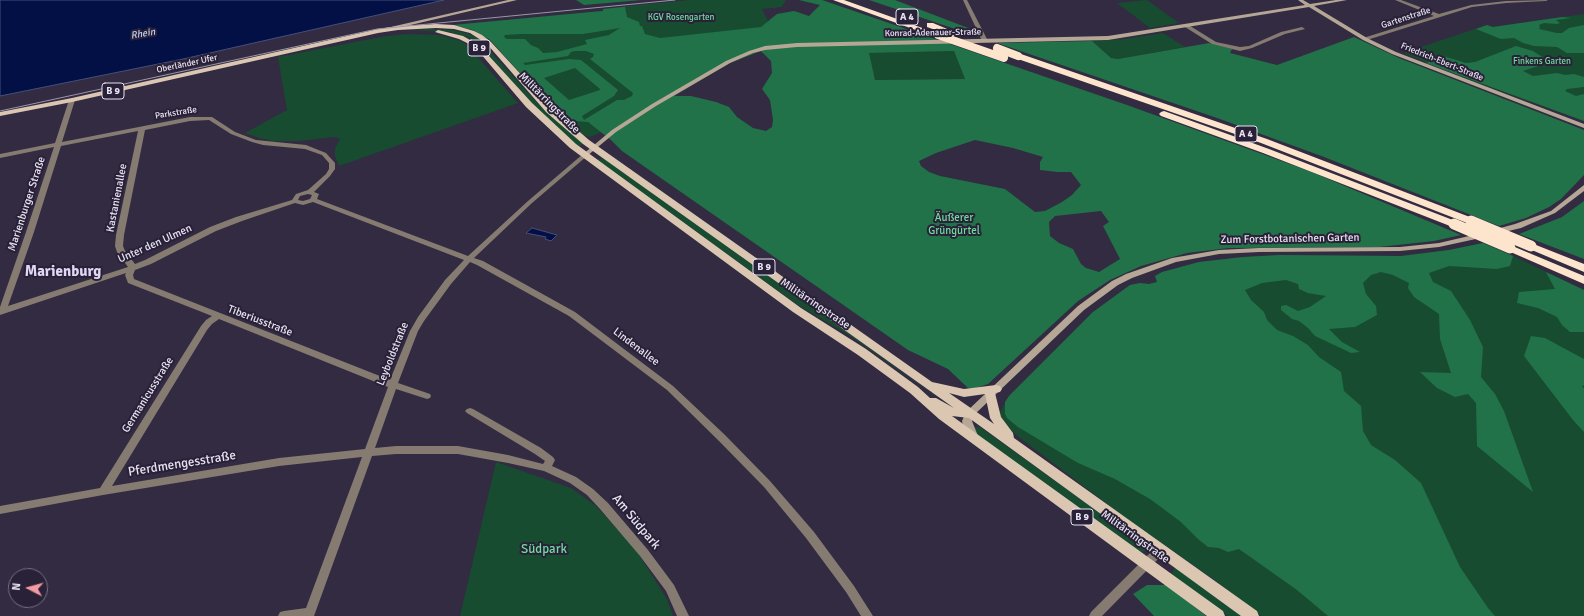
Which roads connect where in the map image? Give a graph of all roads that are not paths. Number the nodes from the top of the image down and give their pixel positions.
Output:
1 (515, 0) edge
2 (837, 0) edge
3 (859, 0) edge
4 (965, 0) edge
5 (1300, 0) edge
6 (1345, 0) edge
7 (1397, 0) edge
8 (1546, 0) edge
9 (1309, 5) junction
10 (459, 13) junction
11 (1438, 16) junction
12 (434, 20) junction
13 (1186, 26) junction
14 (409, 27) junction
15 (454, 27) junction
16 (1302, 29) dead end
17 (378, 31) junction
18 (390, 32) junction
19 (1365, 39) junction
20 (985, 41) junction
21 (304, 49) junction
22 (72, 100) junction
23 (0, 114) edge
24 (1584, 126) edge
25 (142, 128) junction
26 (58, 144) junction
27 (594, 147) junction
28 (585, 155) junction
29 (0, 156) edge
30 (1584, 186) edge
31 (310, 192) junction
32 (313, 200) junction
33 (295, 201) junction
34 (470, 258) junction
35 (132, 268) junction
36 (1584, 268) edge
37 (1584, 280) edge
38 (0, 313) edge
39 (218, 316) junction
40 (926, 383) junction
41 (393, 385) junction
42 (914, 390) junction
43 (993, 392) junction
44 (427, 396) dead end
45 (470, 411) dead end
46 (969, 414) junction
47 (974, 439) junction
48 (1020, 448) junction
49 (370, 452) junction
50 (546, 468) junction
51 (103, 491) junction
52 (0, 510) edge
53 (1161, 549) junction
54 (1148, 564) junction
55 (309, 614) edge
56 (284, 616) edge
57 (683, 616) edge
58 (867, 616) edge
59 (1095, 616) edge
60 (1218, 616) edge
61 (1252, 616) edge

1 - 10 main road
2 - 37 highway, A 4, bridge
3 - 36 highway, A 4, bridge
4 - 20 street
5 - 9 main road, Friedrich-Ebert-Straße
6 - 9 main road, Konrad-Adenauer-Straße
7 - 11 street
8 - 11 street, Gartenstraße
9 - 13 main road, Konrad-Adenauer-Straße
9 - 19 main road, Friedrich-Ebert-Straße
10 - 12 main road
10 - 17 main road
11 - 19 street, Gartenstraße
12 - 14 main road
12 - 15 main road, B 9
13 - 16 street
13 - 20 main road, Konrad-Adenauer-Straße
14 - 15 main road, Militärringstraße / B 9
14 - 17 main road, Militärringstraße / B 9
14 - 18 main road
15 - 27 main road, Militärringstraße / B 9
17 - 21 main road, Oberländer Ufer / B 9
18 - 21 main road, Militärringstraße / B 9
18 - 28 main road, Militärringstraße / B 9
19 - 24 main road, Friedrich-Ebert-Straße
20 - 27 main road, Konrad-Adenauer-Straße
21 - 22 main road, Oberländer Ufer / B 9
22 - 23 main road, Oberländer Ufer / B 9
22 - 26 street, Marienburger Straße
25 - 26 street, Parkstraße
25 - 31 street, Parkstraße
25 - 35 street, Kastanienallee
26 - 29 street, Parkstraße
26 - 38 street, Marienburger Straße
27 - 28 main road, Konrad-Adenauer-Straße
27 - 40 main road, Militärringstraße / B 9
28 - 34 street, Leyboldstraße
28 - 42 main road, Militärringstraße / B 9
30 - 43 main road, Zum Forstbotanischen Garten
31 - 32 street
31 - 33 street
32 - 33 street
32 - 34 street, Lindenallee
33 - 35 street, Unter den Ulmen
34 - 41 street, Leyboldstraße
34 - 58 street, Lindenallee
35 - 38 street, Unter den Ulmen
35 - 39 street, Tiberiusstraße
39 - 41 street, Tiberiusstraße
39 - 51 street, Germanicusstraße
40 - 43 main road, B 9
40 - 46 main road, Militärringstraße / B 9
41 - 44 street
41 - 49 street, Leyboldstraße
42 - 46 main road, B 9
42 - 47 main road, Militärringstraße / B 9
43 - 46 main road, Zum Forstbotanischen Garten
43 - 48 main road, B 9
45 - 50 street
46 - 47 main road
46 - 48 main road, Militärringstraße / B 9
47 - 54 main road, Militärringstraße / B 9
48 - 53 main road, Militärringstraße / B 9
49 - 50 street, Am Südpark
49 - 51 street, Pferdmengesstraße
49 - 55 street, Leyboldstraße
50 - 57 street, Am Südpark
51 - 52 street, Pferdmengesstraße
53 - 54 street
53 - 61 main road, Militärringstraße / B 9
54 - 59 street
54 - 60 main road, Militärringstraße / B 9
55 - 56 street

